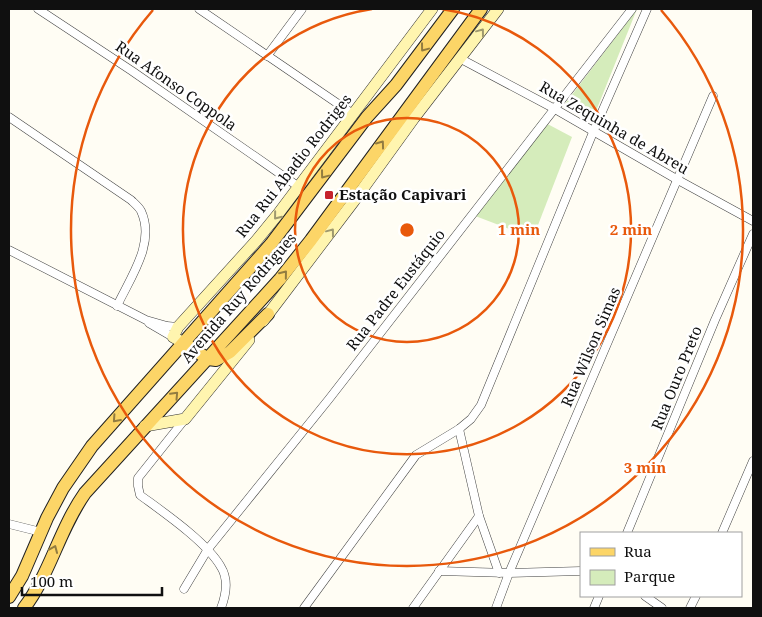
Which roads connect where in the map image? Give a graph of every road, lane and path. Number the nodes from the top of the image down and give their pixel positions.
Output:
1 (38, 9) edge
2 (199, 9) edge
3 (302, 9) edge
4 (432, 9) edge
5 (453, 9) edge
6 (481, 9) edge
7 (498, 9) edge
8 (632, 9) edge
9 (647, 9) edge
10 (267, 56) junction
11 (461, 58) junction
12 (713, 96) dead end
13 (555, 108) junction
14 (353, 114) junction
15 (9, 117) edge
16 (594, 130) junction
17 (678, 180) junction
18 (298, 187) junction
19 (753, 221) edge
20 (753, 234) edge
21 (9, 250) edge
22 (117, 306) junction
23 (268, 314) junction
24 (178, 335) junction
25 (208, 359) junction
26 (185, 419) junction
27 (145, 426) junction
28 (459, 429) junction
29 (753, 461) edge
30 (479, 516) junction
31 (9, 524) edge
32 (41, 532) junction
33 (627, 532) edge
34 (722, 532) edge
35 (208, 549) junction
36 (439, 571) junction
37 (580, 571) edge
38 (499, 573) junction
39 (509, 573) junction
40 (184, 590) dead end
41 (9, 597) edge
42 (646, 597) edge
43 (24, 608) edge
44 (221, 608) edge
45 (304, 608) edge
46 (413, 608) edge
47 (496, 608) edge
48 (662, 608) edge

1 - 18 street, Rua Afonso Coppola
2 - 10 street
3 - 10 street
4 - 14 street, Rua Rui Abadio Rodriges
5 -> 24 main road, Avenida Ruy Rodrigues
25 -> 6 main road, Avenida Ruy Rodrigues
11 -> 7 street
8 - 13 street, Rua Padre Eustáquio
9 - 16 street
10 - 14 street
11 - 13 street, Rua Zequinha de Abreu
23 -> 11 street
12 - 17 street, Rua Wilson Simas
13 - 16 street, Rua Zequinha de Abreu
13 - 35 street, Rua Padre Eustáquio
14 - 18 street, Rua Rui Abadio Rodriges
15 - 22 street
16 - 17 street, Rua Zequinha de Abreu
16 - 28 street
17 - 19 street, Rua Zequinha de Abreu
17 - 39 street, Rua Wilson Simas
18 -> 24 street, Rua Rui Abadio Rodriges
20 - 33 street, Rua Ouro Preto
21 - 22 street
22 - 24 street
23 - 25 main road
23 - 26 street
24 - 25 main road
24 -> 32 main road, Avenida Ruy Rodrigues
27 -> 25 main road, Avenida Ruy Rodrigues
26 - 27 street
26 - 35 street
43 -> 27 main road, Avenida Ruy Rodrigues
28 - 30 street
28 - 45 street
29 - 34 street
30 - 36 street
30 - 38 street
31 - 32 street
32 - 41 main road, Avenida Ruy Rodrigues
35 - 40 street, Rua Padre Eustáquio
35 - 44 street
36 - 38 street
36 - 46 street
37 - 39 street
38 - 39 street
39 - 47 street, Rua Wilson Simas
42 - 48 street

